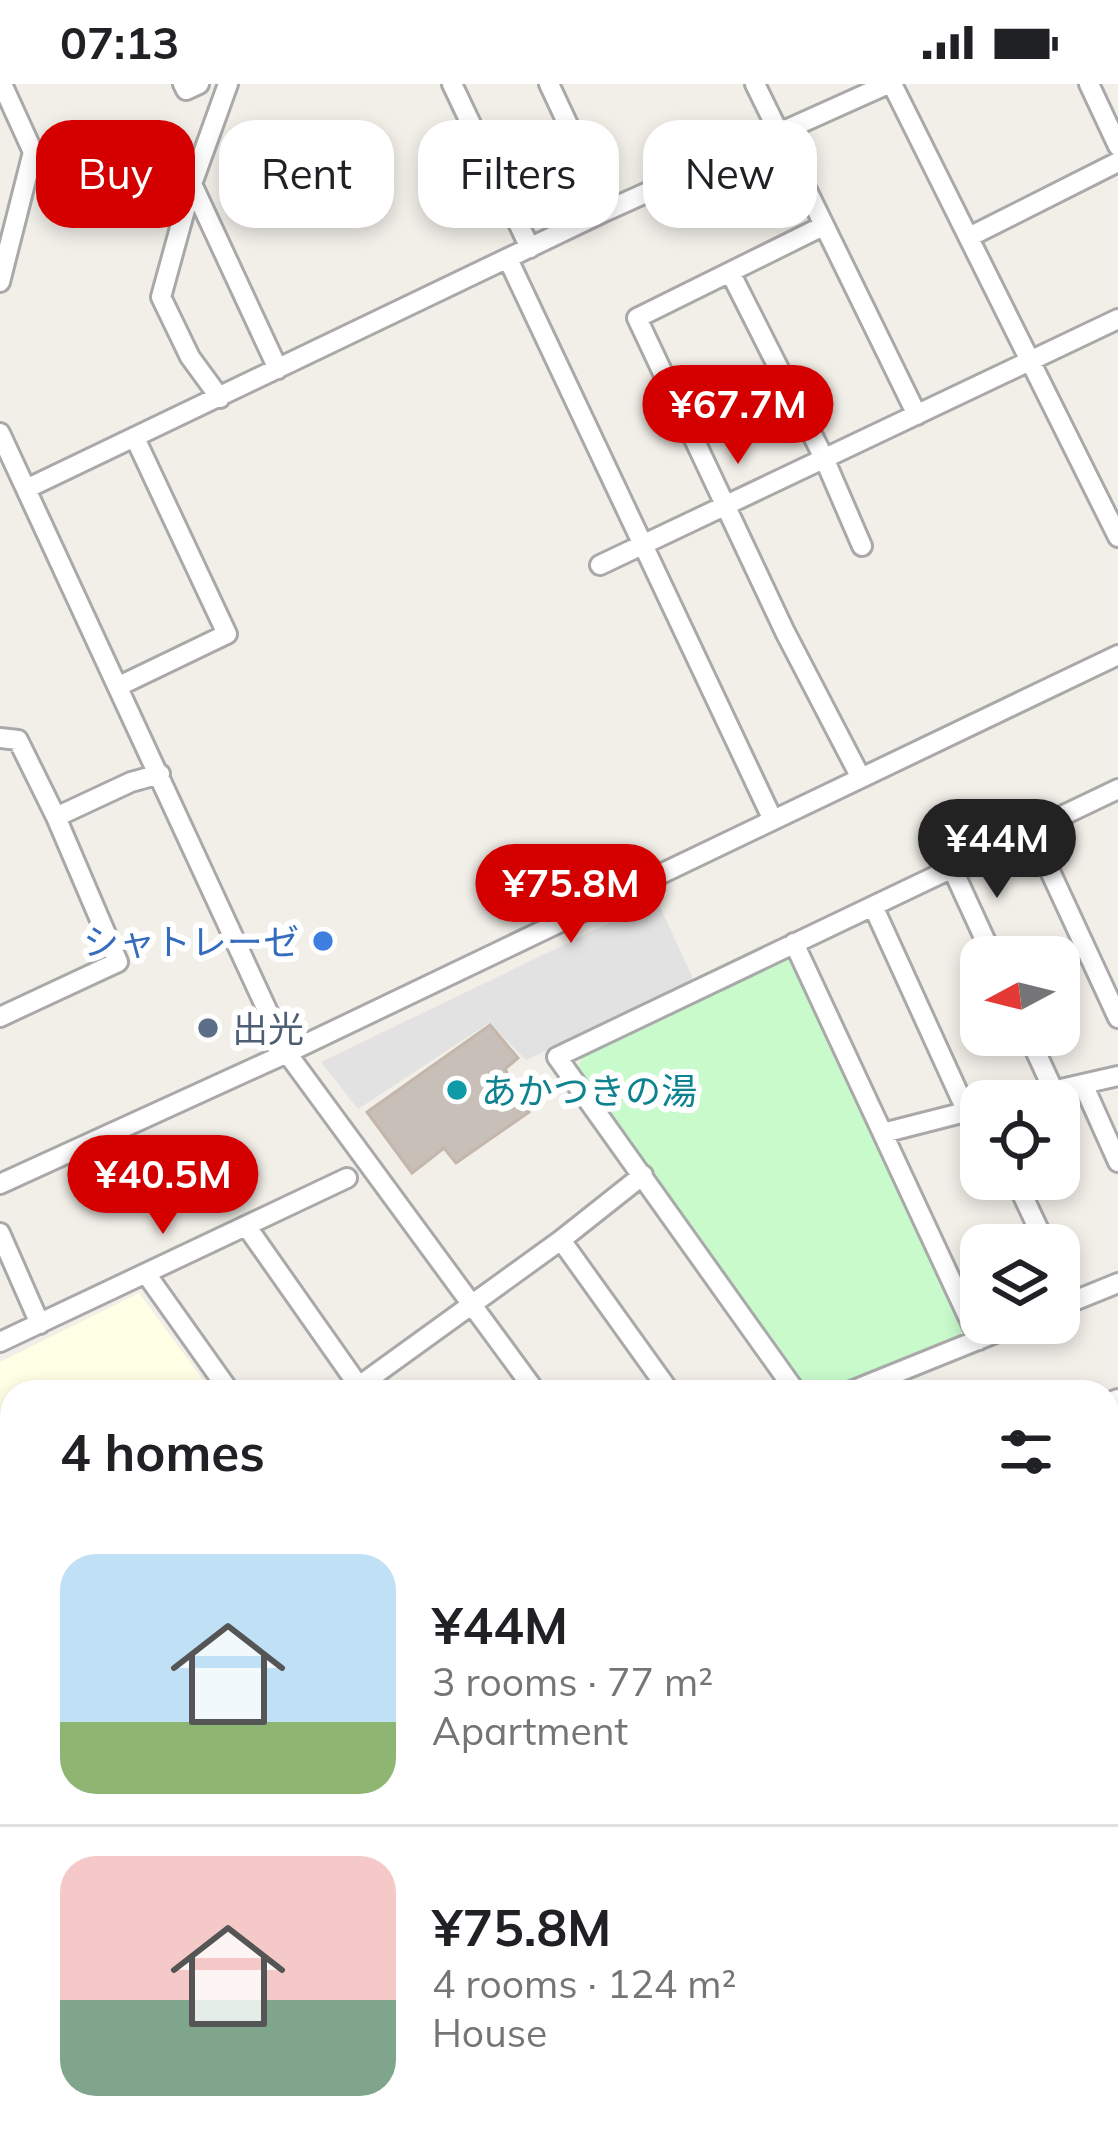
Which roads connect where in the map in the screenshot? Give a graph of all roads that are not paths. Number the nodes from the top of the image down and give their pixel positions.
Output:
1 (2, 84) edge
2 (183, 84) edge
3 (199, 84) edge
4 (228, 84) edge
5 (452, 84) edge
6 (549, 84) edge
7 (755, 84) edge
8 (890, 84) edge
9 (1089, 84) edge
10 (566, 120) edge
11 (772, 120) edge
12 (810, 120) edge
13 (1118, 146) edge
14 (1118, 162) edge
15 (195, 176) edge
16 (195, 190) edge
17 (817, 213) edge
18 (823, 226) junction
19 (180, 228) edge
20 (571, 228) edge
21 (969, 237) junction
22 (530, 248) junction
23 (508, 259) junction
24 (730, 272) junction
25 (0, 282) edge
26 (1118, 319) edge
27 (1030, 363) junction
28 (278, 369) junction
29 (220, 398) junction
30 (917, 415) junction
31 (0, 433) edge
32 (135, 438) junction
33 (5, 455) edge
34 (824, 458) junction
35 (26, 489) junction
36 (726, 505) junction
37 (1118, 537) edge
38 (644, 544) junction
39 (862, 546) dead end
40 (600, 566) dead end
41 (1118, 656) edge
42 (119, 686) junction
43 (0, 739) edge
44 (160, 775) junction
45 (861, 778) junction
46 (1113, 791) edge
47 (1118, 815) edge
48 (56, 818) junction
49 (773, 820) junction
50 (1031, 830) junction
51 (952, 868) junction
52 (873, 906) junction
53 (983, 936) edge
54 (794, 944) junction
55 (0, 1017) edge
56 (1118, 1018) edge
57 (287, 1053) junction
58 (1118, 1076) edge
59 (960, 1082) edge
60 (1080, 1084) edge
61 (1083, 1084) junction
62 (960, 1114) edge
63 (883, 1133) junction
64 (1118, 1162) edge
65 (643, 1175) junction
66 (347, 1178) dead end
67 (0, 1184) edge
68 (247, 1227) junction
69 (0, 1233) edge
70 (561, 1240) junction
71 (147, 1275) junction
72 (1118, 1283) edge
73 (1080, 1298) edge
74 (960, 1299) edge
75 (473, 1303) junction
76 (40, 1324) junction
77 (0, 1342) edge
78 (971, 1344) edge
79 (221, 1380) edge
80 (355, 1380) edge
81 (373, 1380) edge
82 (528, 1380) edge
83 (661, 1380) edge
84 (788, 1380) edge
85 (904, 1380) edge

1 - 25 street
2 - 3 street
4 - 15 street
5 - 22 street
6 - 10 street
7 - 11 street
8 - 12 street
8 - 21 street
9 - 13 street
14 - 21 street
16 - 28 street
17 - 18 street
18 - 24 street
18 - 30 street
19 - 29 street
20 - 22 street
21 - 27 street
22 - 23 street
23 - 28 street
23 - 38 street
24 - 34 street
24 - 36 street
26 - 27 street
27 - 30 street
27 - 37 street
28 - 29 street
29 - 32 street
30 - 34 street
31 - 33 street
32 - 35 street
32 - 42 street
33 - 35 street
34 - 36 street
34 - 39 street
35 - 42 street
36 - 38 street
36 - 45 street
38 - 40 street
38 - 49 street
41 - 45 street
42 - 44 street
43 - 48 street
44 - 48 street
44 - 57 street
45 - 49 street
46 - 47 street
46 - 50 street
48 - 55 street
49 - 57 street
50 - 51 street
50 - 56 street
51 - 52 street
51 - 53 street
52 - 54 street
52 - 59 street
54 - 63 street
54 - 65 street
57 - 67 street
57 - 75 street
58 - 61 street
60 - 61 street
61 - 64 street
62 - 63 street
63 - 74 street
65 - 70 street
65 - 84 street
66 - 68 street
68 - 71 street
68 - 80 street
69 - 76 street
70 - 75 street
70 - 83 street
71 - 76 street
71 - 79 street
72 - 73 street
75 - 81 street
75 - 82 street
76 - 77 street
78 - 85 street

